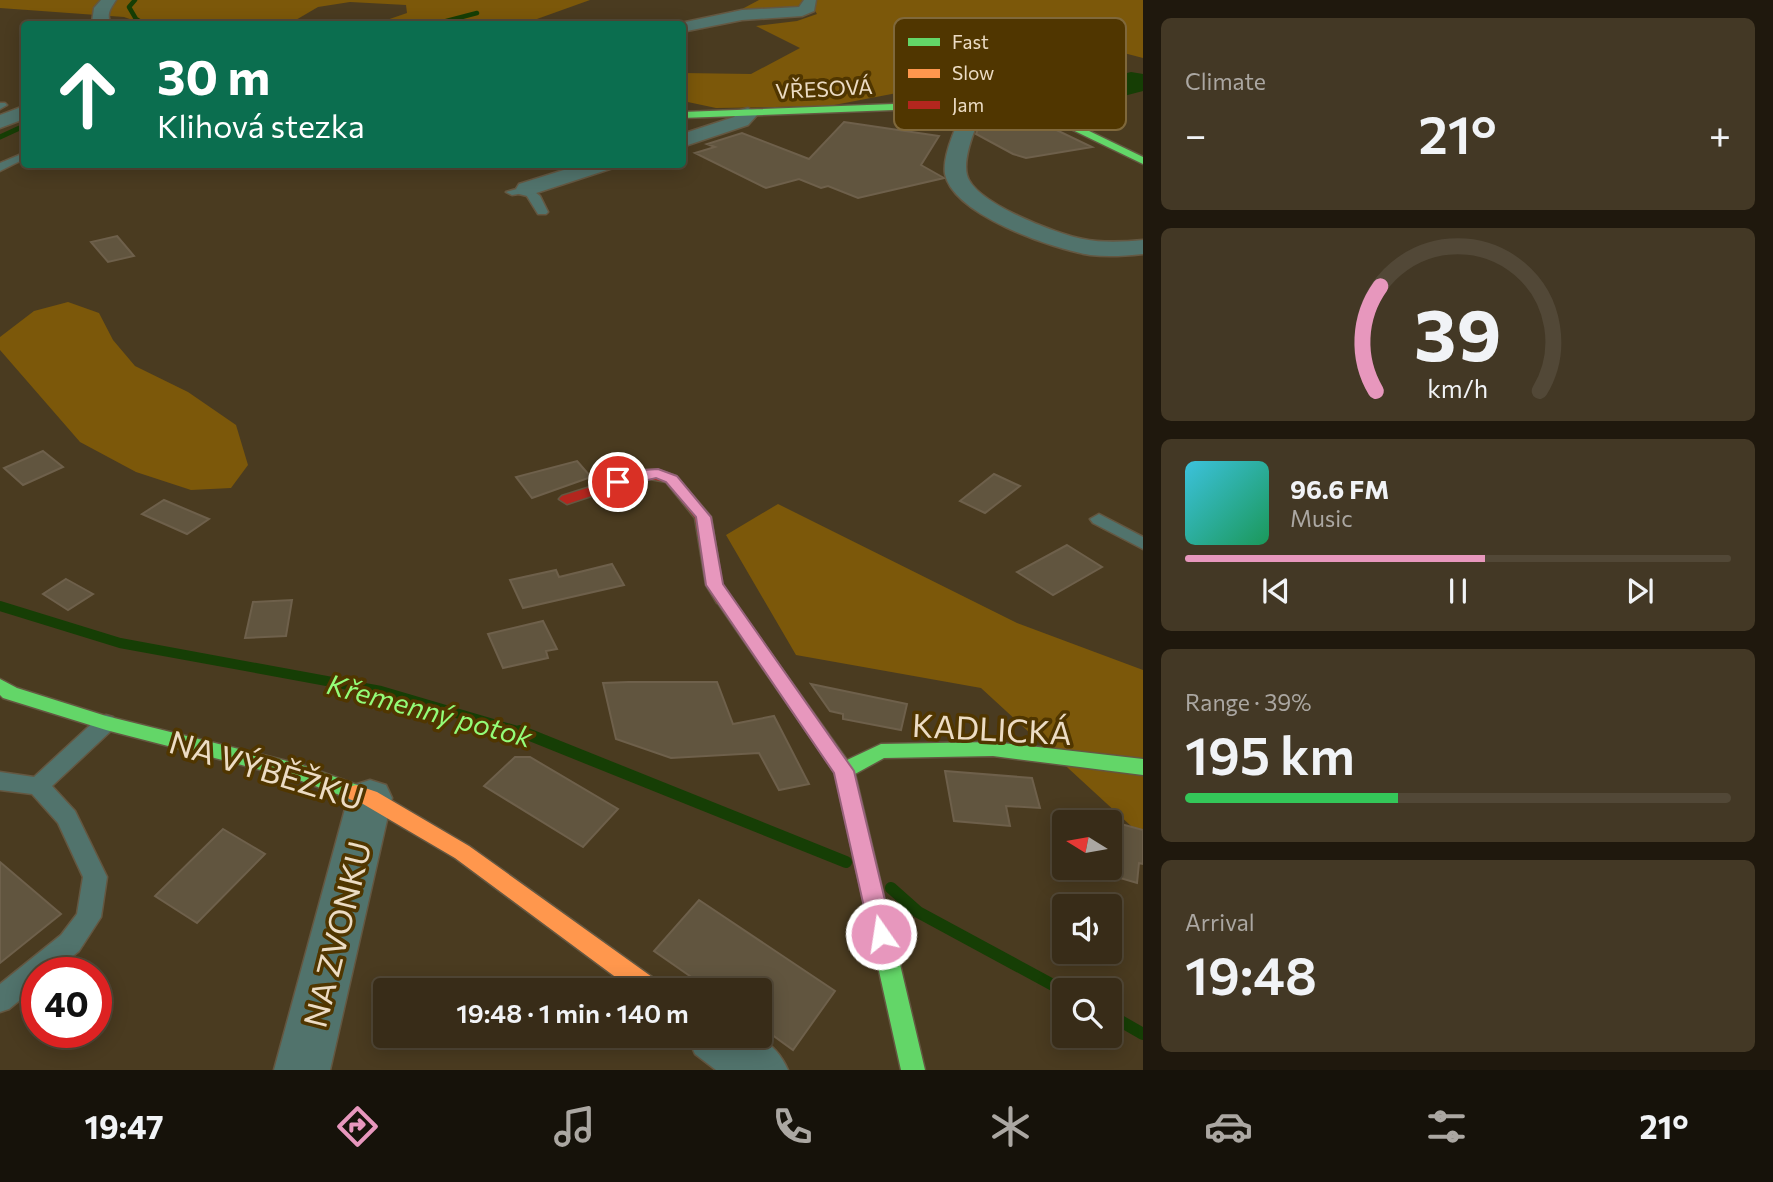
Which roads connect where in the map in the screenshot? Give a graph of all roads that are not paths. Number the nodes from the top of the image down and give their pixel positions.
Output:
1 (109, 0) edge
2 (810, 1) edge
3 (100, 21) edge
4 (686, 26) edge
5 (894, 107) edge
6 (1, 111) edge
7 (21, 112) edge
8 (748, 114) junction
9 (686, 115) edge
10 (966, 130) edge
11 (1073, 130) edge
12 (686, 140) edge
13 (21, 157) edge
14 (1143, 161) edge
15 (0, 168) edge
16 (594, 168) edge
17 (519, 191) joint
18 (542, 212) dead end
19 (1143, 247) edge
20 (567, 499) dead end
21 (1099, 519) dead end
22 (1143, 544) edge
23 (0, 686) edge
24 (106, 723) junction
25 (1143, 767) edge
26 (844, 771) junction
27 (0, 781) edge
28 (38, 786) junction
29 (370, 798) junction
30 (634, 978) edge
31 (0, 1000) edge
32 (730, 1048) edge
33 (302, 1070) edge
34 (760, 1070) edge
35 (913, 1070) edge

1 - 3 street
2 - 4 street
5 - 8 street, VŘESOVÁ
6 - 7 street
8 - 9 street, VŘESOVÁ
8 - 12 street
10 - 19 street
11 - 14 street, VŘESOVÁ
13 - 15 lane
16 - 17 street
17 - 18 lane
20 - 26 street
21 - 22 lane
23 - 24 street, NA VÝBĚŽKU
24 - 28 lane
24 - 29 street, NA VÝBĚŽKU
25 - 26 street, KADLICKÁ
26 - 35 street
27 - 28 lane
28 - 31 lane
29 - 30 street, NA VÝBĚŽKU
29 - 33 street, NA ZVONKU
32 - 34 street

